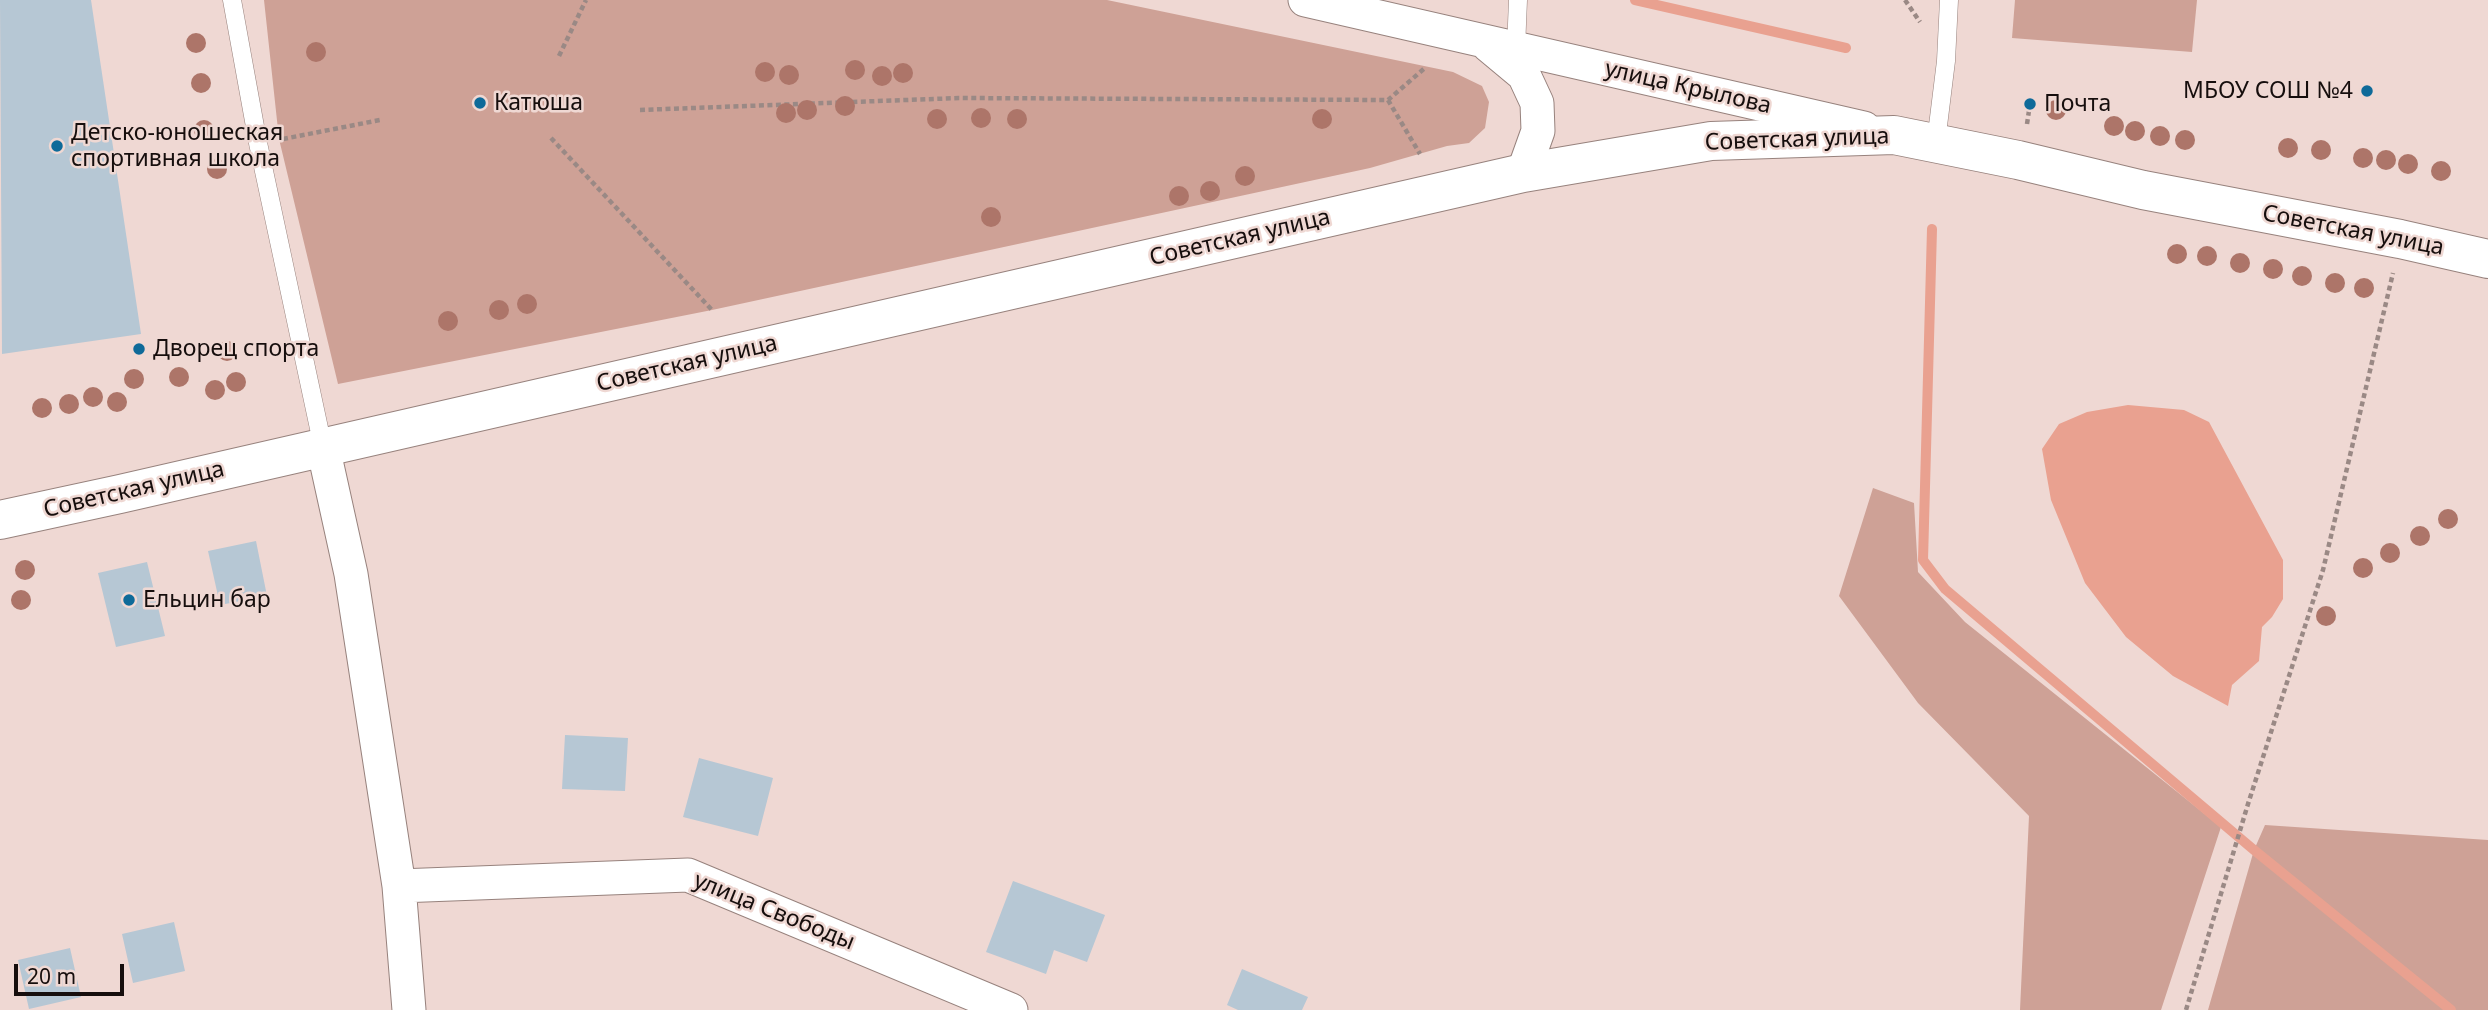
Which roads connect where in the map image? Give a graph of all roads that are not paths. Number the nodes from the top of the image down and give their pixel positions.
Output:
1 (232, 0) edge
2 (1305, 0) edge
3 (1518, 0) edge
4 (1949, 0) edge
5 (1483, 41) junction
6 (1516, 48) junction
7 (1894, 135) junction
8 (1936, 142) junction
9 (1523, 173) junction
10 (2488, 259) edge
11 (323, 447) junction
12 (0, 520) edge
13 (399, 886) junction
14 (409, 1010) edge
15 (1011, 1010) edge

1 - 11 lane
2 - 5 street, улица Крылова
3 - 6 lane
4 - 8 lane
5 - 6 street, улица Крылова
5 - 9 street, улица Крылова
6 - 7 street, улица Крылова
7 - 8 main road, Советская улица
7 - 9 main road, Советская улица
8 - 10 main road, Советская улица
9 - 11 main road, Советская улица
11 - 12 main road, Советская улица
11 - 13 street
13 - 14 street
13 - 15 street, улица Свободы

